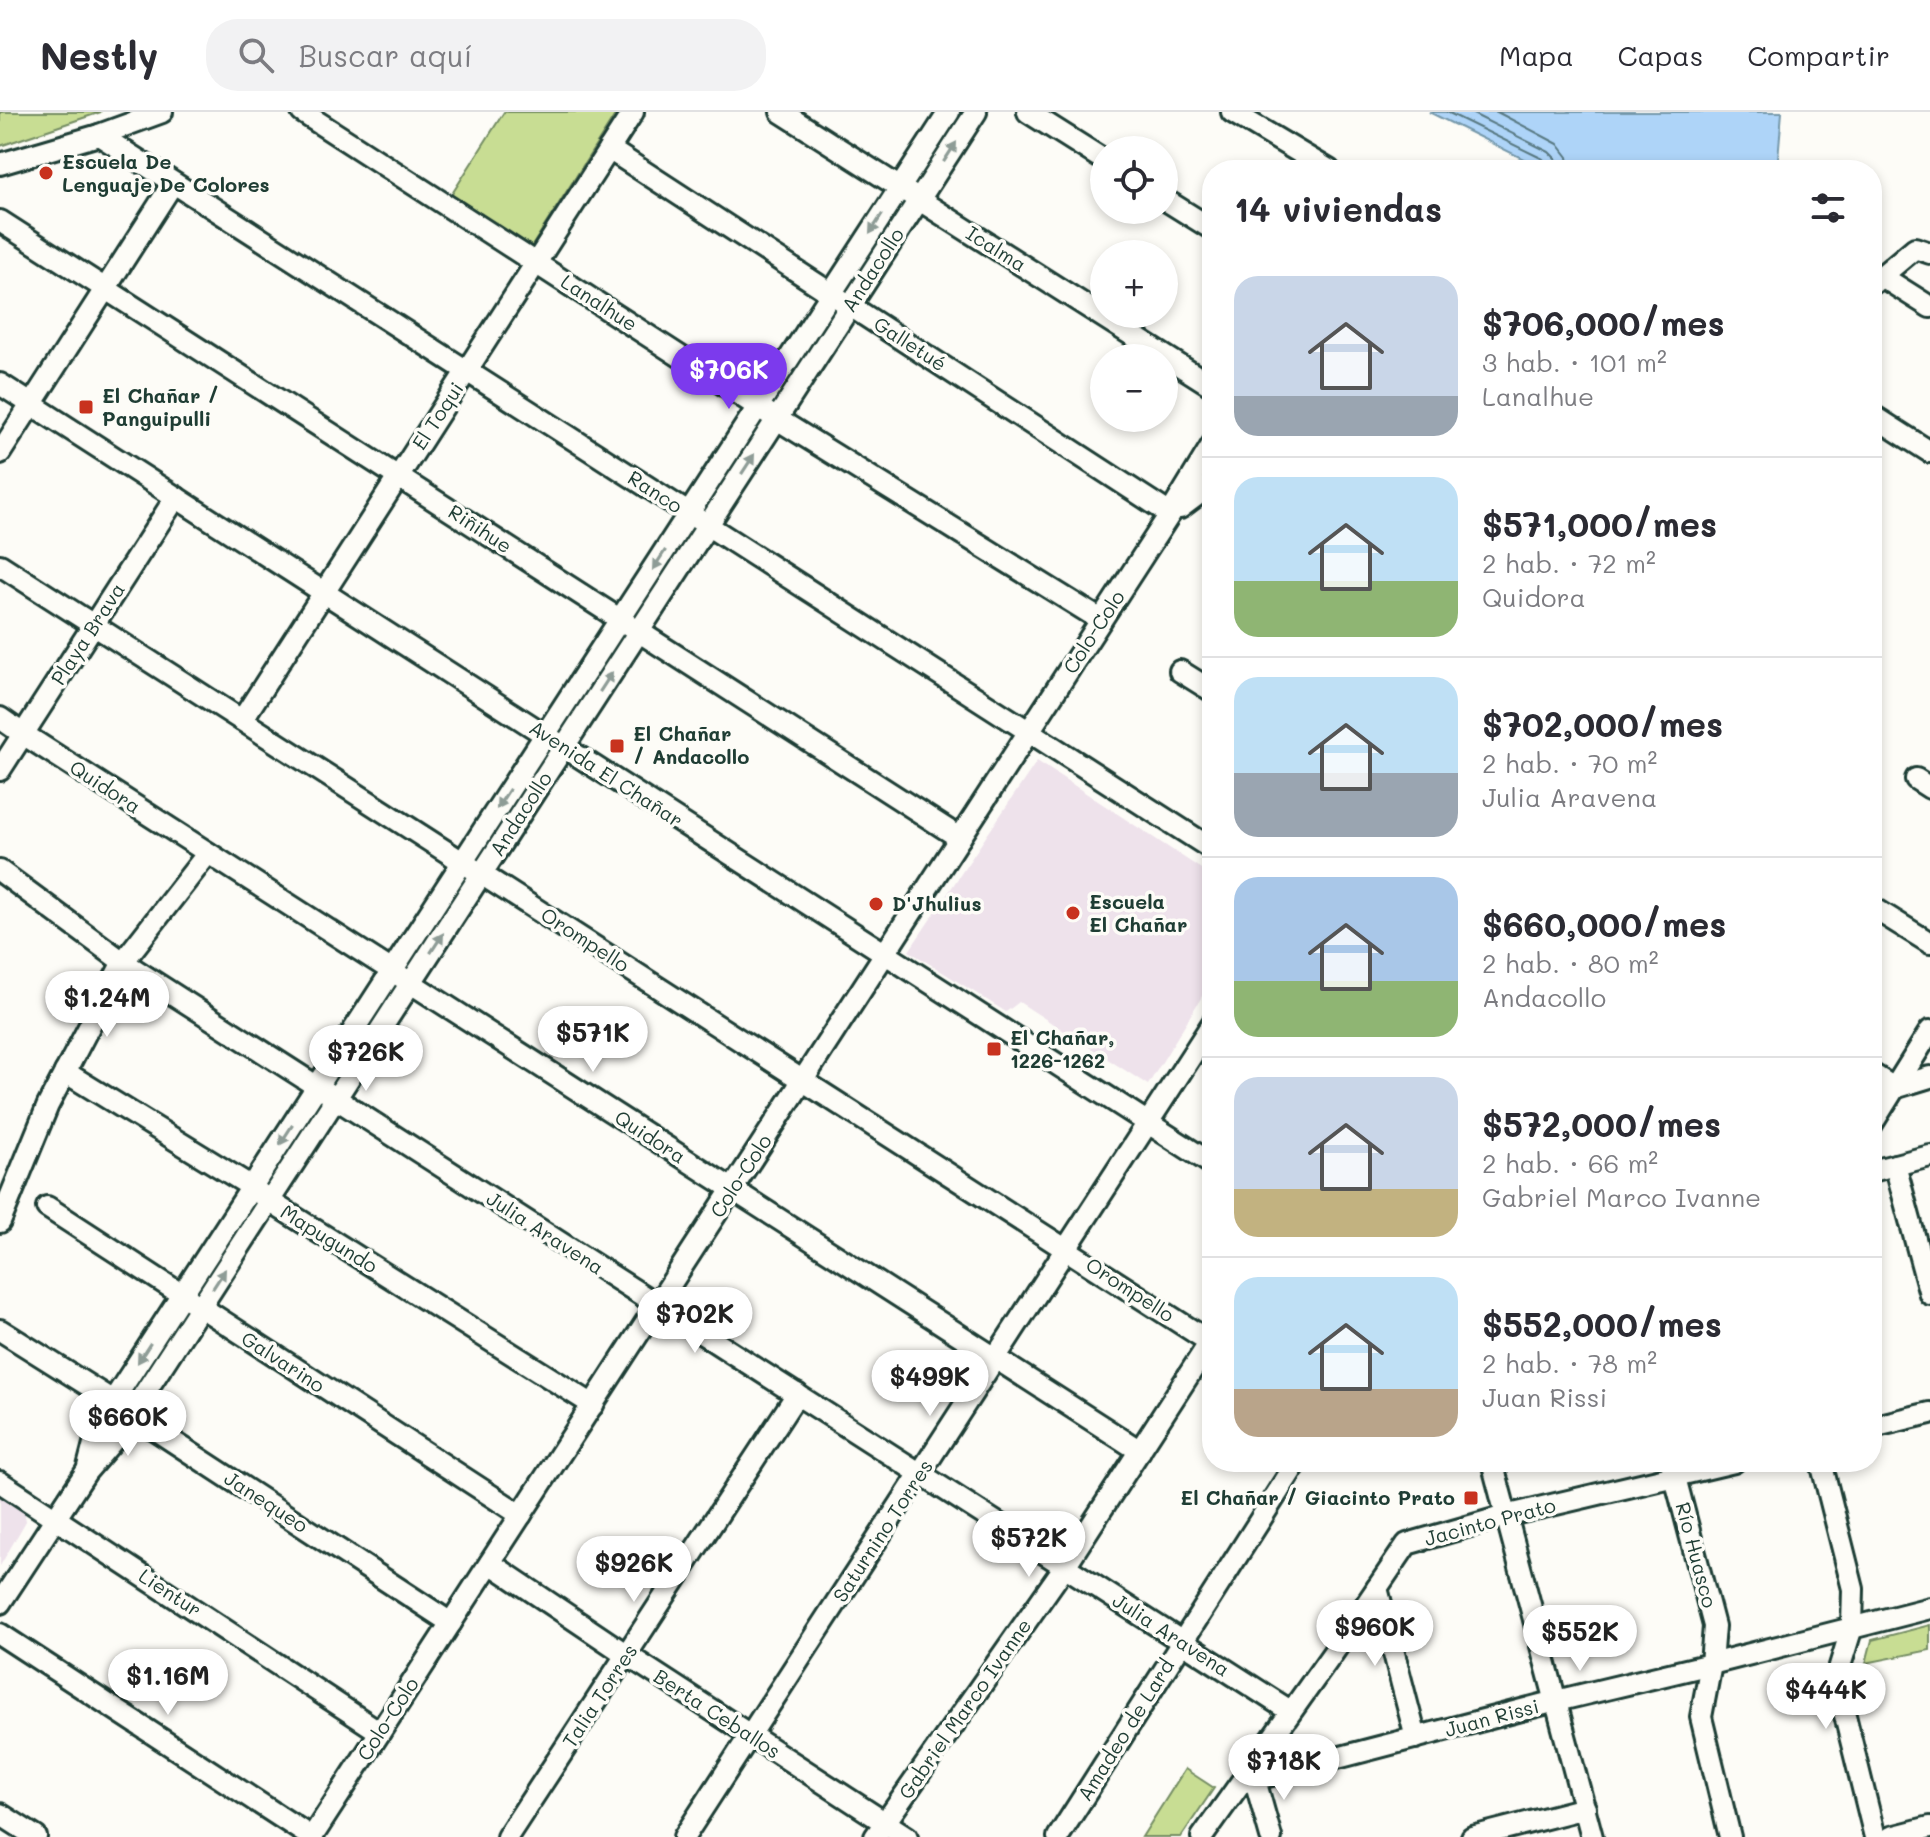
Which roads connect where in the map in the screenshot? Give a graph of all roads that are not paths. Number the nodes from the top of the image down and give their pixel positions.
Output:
1 (162, 112) edge
2 (302, 112) edge
3 (633, 112) edge
4 (781, 112) edge
5 (949, 112) edge
6 (976, 112) edge
7 (1028, 112) edge
8 (1232, 112) edge
9 (99, 135) junction
10 (609, 149) junction
11 (1090, 151) edge
12 (1312, 160) edge
13 (0, 164) edge
14 (173, 183) junction
15 (900, 188) junction
16 (919, 199) junction
17 (1178, 208) edge
18 (0, 221) edge
19 (1202, 223) edge
20 (1930, 253) edge
21 (537, 263) junction
22 (1882, 276) edge
23 (1882, 283) edge
24 (105, 289) junction
25 (832, 293) junction
26 (851, 305) junction
27 (1930, 307) edge
28 (467, 371) junction
29 (1202, 380) edge
30 (0, 384) edge
31 (32, 404) junction
32 (758, 407) junction
33 (777, 419) junction
34 (1882, 421) edge
35 (1930, 452) edge
36 (0, 453) edge
37 (1202, 461) edge
38 (399, 477) junction
39 (1202, 491) edge
40 (176, 497) junction
41 (689, 514) junction
42 (1170, 514) junction
43 (708, 525) junction
44 (0, 565) edge
45 (325, 593) junction
46 (620, 619) junction
47 (1101, 620) junction
48 (94, 625) junction
49 (639, 632) junction
50 (1180, 671) dead end
51 (1202, 685) edge
52 (0, 718) edge
53 (242, 720) junction
54 (1029, 732) junction
55 (23, 734) junction
56 (546, 734) junction
57 (564, 748) junction
58 (0, 770) edge
59 (960, 838) junction
60 (1202, 843) edge
61 (208, 853) junction
62 (463, 862) junction
63 (0, 871) edge
64 (482, 874) junction
65 (1882, 913) edge
66 (1930, 943) edge
67 (885, 954) junction
68 (123, 962) junction
69 (392, 971) junction
70 (411, 983) junction
71 (1930, 1031) edge
72 (1202, 1039) edge
73 (65, 1072) junction
74 (1930, 1077) edge
75 (803, 1080) junction
76 (1882, 1080) edge
77 (317, 1087) junction
78 (1894, 1088) junction
79 (336, 1098) junction
80 (1882, 1108) edge
81 (1148, 1123) junction
82 (1930, 1156) edge
83 (1202, 1158) edge
84 (1895, 1165) junction
85 (1882, 1168) edge
86 (252, 1187) junction
87 (732, 1189) junction
88 (269, 1201) junction
89 (47, 1207) dead end
90 (0, 1222) edge
91 (1066, 1249) junction
92 (1930, 1294) edge
93 (182, 1295) junction
94 (657, 1305) junction
95 (200, 1308) junction
96 (0, 1330) edge
97 (1202, 1334) edge
98 (1202, 1354) edge
99 (995, 1358) junction
100 (797, 1394) junction
101 (113, 1401) junction
102 (593, 1405) junction
103 (1930, 1413) edge
104 (131, 1414) junction
105 (1882, 1425) edge
106 (1140, 1451) junction
107 (86, 1472) junction
108 (1291, 1472) edge
109 (1494, 1472) edge
110 (1662, 1472) edge
111 (1674, 1472) edge
112 (1824, 1472) edge
113 (920, 1473) junction
114 (0, 1482) edge
115 (521, 1515) junction
116 (1505, 1516) junction
117 (56, 1518) junction
118 (490, 1563) junction
119 (1065, 1566) junction
120 (1377, 1588) junction
121 (0, 1603) edge
122 (1930, 1608) edge
123 (451, 1623) junction
124 (1852, 1627) junction
125 (0, 1634) edge
126 (1182, 1642) junction
127 (627, 1655) junction
128 (1711, 1664) junction
129 (1556, 1701) junction
130 (1290, 1711) junction
131 (380, 1732) junction
132 (750, 1735) junction
133 (1416, 1738) junction
134 (1248, 1782) junction
135 (1585, 1808) junction
136 (0, 1814) edge
137 (1930, 1827) edge
138 (880, 1830) edge
139 (36, 1837) edge
140 (312, 1837) edge
141 (507, 1837) edge
142 (684, 1837) edge
143 (907, 1837) edge
144 (1058, 1837) edge
145 (1202, 1837) edge
146 (1271, 1837) edge
147 (1472, 1837) edge
148 (1592, 1837) edge
149 (1730, 1837) edge
150 (1875, 1837) edge
151 (1891, 1837) edge

1 - 9 street
2 - 21 street, Lanalhue
3 - 10 street, El Toqui
4 - 15 street, Icalma
5 - 15 street, Andacollo
16 -> 6 street, Andacollo
7 - 11 street
8 - 12 street
9 - 13 street
9 - 14 street, Ranco
10 - 21 street, El Toqui
10 - 25 street, Galletué
14 - 24 street
14 - 28 street, Ranco
15 - 16 street, Icalma
15 -> 25 street, Andacollo
16 - 26 street, Andacollo
16 - 29 street, Icalma
17 - 19 street
18 - 24 street, Riñihue
20 - 22 street
21 - 28 street, El Toqui
21 - 32 street, Lanalhue
23 - 27 street
24 - 31 street
24 - 38 street, Riñihue
25 - 26 street, Galletué
25 - 32 street, Andacollo
26 - 33 street, Andacollo
26 - 42 street, Galletué
28 - 38 street, El Toqui
28 - 41 street, Ranco
30 - 31 street, Avenida El Chañar
31 - 36 street
31 - 40 street, Avenida El Chañar
32 - 33 street, Lanalhue
32 - 41 street, Andacollo
43 -> 33 street, Andacollo
33 - 47 street, Lanalhue
34 - 35 street
37 - 42 street, Colo-Colo
38 - 45 street, El Toqui
38 - 46 street, Riñihue
39 - 42 street, Colo-Colo
40 - 45 street, Avenida El Chañar
40 - 48 street, Playa Brava
41 - 43 street, Ranco
41 -> 46 street, Andacollo
42 - 47 street, Colo-Colo
43 - 49 street, Andacollo
43 - 54 street, Ranco
44 - 48 street, Orompello
45 - 53 street, El Toqui
45 - 56 street, Avenida El Chañar
46 - 49 street, Riñihue
46 - 56 street, Andacollo
47 - 54 street, Colo-Colo
48 - 53 street, Orompello
48 - 55 street, Playa Brava
57 -> 49 street, Andacollo
49 - 59 street, Riñihue
50 - 51 street
52 - 55 street, Quidora
53 - 62 street, Orompello
54 - 59 street, Colo-Colo
54 - 60 street, Ranco
55 - 58 street, Playa Brava
55 - 61 street, Quidora
56 - 57 street, Avenida El Chañar
56 -> 62 street, Andacollo
57 - 64 street, Andacollo
57 - 67 street, Avenida El Chañar
59 - 67 street, Colo-Colo
61 - 68 street
61 - 69 street, Quidora
62 - 64 street, Orompello
62 - 69 street, Andacollo
63 - 68 street, Julia Aravena
70 -> 64 street, Andacollo
64 - 75 street, Orompello
65 - 66 street
67 - 75 street, Colo-Colo
67 - 81 street, Avenida El Chañar
68 - 73 street
68 - 77 street, Julia Aravena
69 - 70 street, Quidora
69 - 77 street, Andacollo
70 - 79 street, Andacollo
70 - 87 street, Quidora
71 - 78 street
72 - 81 street, Saturnino Torres
73 - 86 street, Mapugundo
73 - 90 street
74 - 78 street
75 - 87 street, Colo-Colo
75 - 91 street, Orompello
76 - 78 street
77 - 79 street, Julia Aravena
77 -> 86 street, Andacollo
78 - 80 street
79 - 88 street, Andacollo
79 - 94 street, Julia Aravena
81 - 83 street, Avenida El Chañar
81 - 91 street, Saturnino Torres
82 - 84 street
84 - 85 street
84 - 92 street
86 - 88 street, Mapugundo
86 - 93 street, Andacollo
87 - 94 street, Colo-Colo
87 - 99 street, Quidora
95 -> 88 street, Andacollo
88 - 102 street, Mapugundo
89 - 93 street, Galvarino
91 - 97 street, Orompello
91 - 99 street, Saturnino Torres
93 - 95 street, Galvarino
93 -> 101 street, Andacollo
94 - 100 street, Julia Aravena
94 - 102 street, Colo-Colo
95 - 104 street, Andacollo
95 - 115 street, Galvarino
96 - 101 street, Janequeo
98 - 106 street, Gabriel Marco Ivanne
99 - 106 street, Quidora
99 - 113 street, Saturnino Torres
100 - 113 street, Julia Aravena
100 - 127 street, Talia Torres
101 - 104 street, Janequeo
101 - 107 street, Andacollo
102 - 115 street, Colo-Colo
103 - 105 street
104 - 107 street, Andacollo
104 - 123 street, Janequeo
106 - 119 street, Gabriel Marco Ivanne
107 - 117 street, Andacollo
108 - 126 street, Amadeo de Lard
109 - 116 street
110 - 116 street, Jacinto Prato
111 - 128 street, Río Huasco
112 - 124 street
113 - 119 street, Julia Aravena
113 - 132 street, Saturnino Torres
114 - 117 street, Lientur
115 - 118 street, Colo-Colo
116 - 120 street, Jacinto Prato
116 - 129 street
117 - 121 street, Andacollo
117 - 131 street, Lientur
118 - 123 street, Colo-Colo
118 - 127 street, Berta Ceballos
119 - 126 street, Julia Aravena
119 - 138 street, Gabriel Marco Ivanne
120 - 130 street, Jacinto Prato
120 - 133 street
122 - 124 street, Juan Rissi
123 - 131 street, Colo-Colo
124 - 128 street, Juan Rissi
124 - 150 street
125 - 140 street
126 - 130 street, Julia Aravena
126 - 144 street, Amadeo de Lard
127 - 132 street, Berta Ceballos
127 - 141 street, Talia Torres
128 - 129 street, Juan Rissi
128 - 149 street, Río Huasco
129 - 133 street, Juan Rissi
129 - 135 street
130 - 134 street, Jacinto Prato
131 - 140 street, Colo-Colo
132 - 138 street, Berta Ceballos
132 - 142 street, Saturnino Torres
133 - 134 street, Juan Rissi
134 - 145 street, Jacinto Prato
134 - 146 street
135 - 147 street
135 - 148 street
136 - 139 street
137 - 151 street
138 - 143 street, Berta Ceballos

